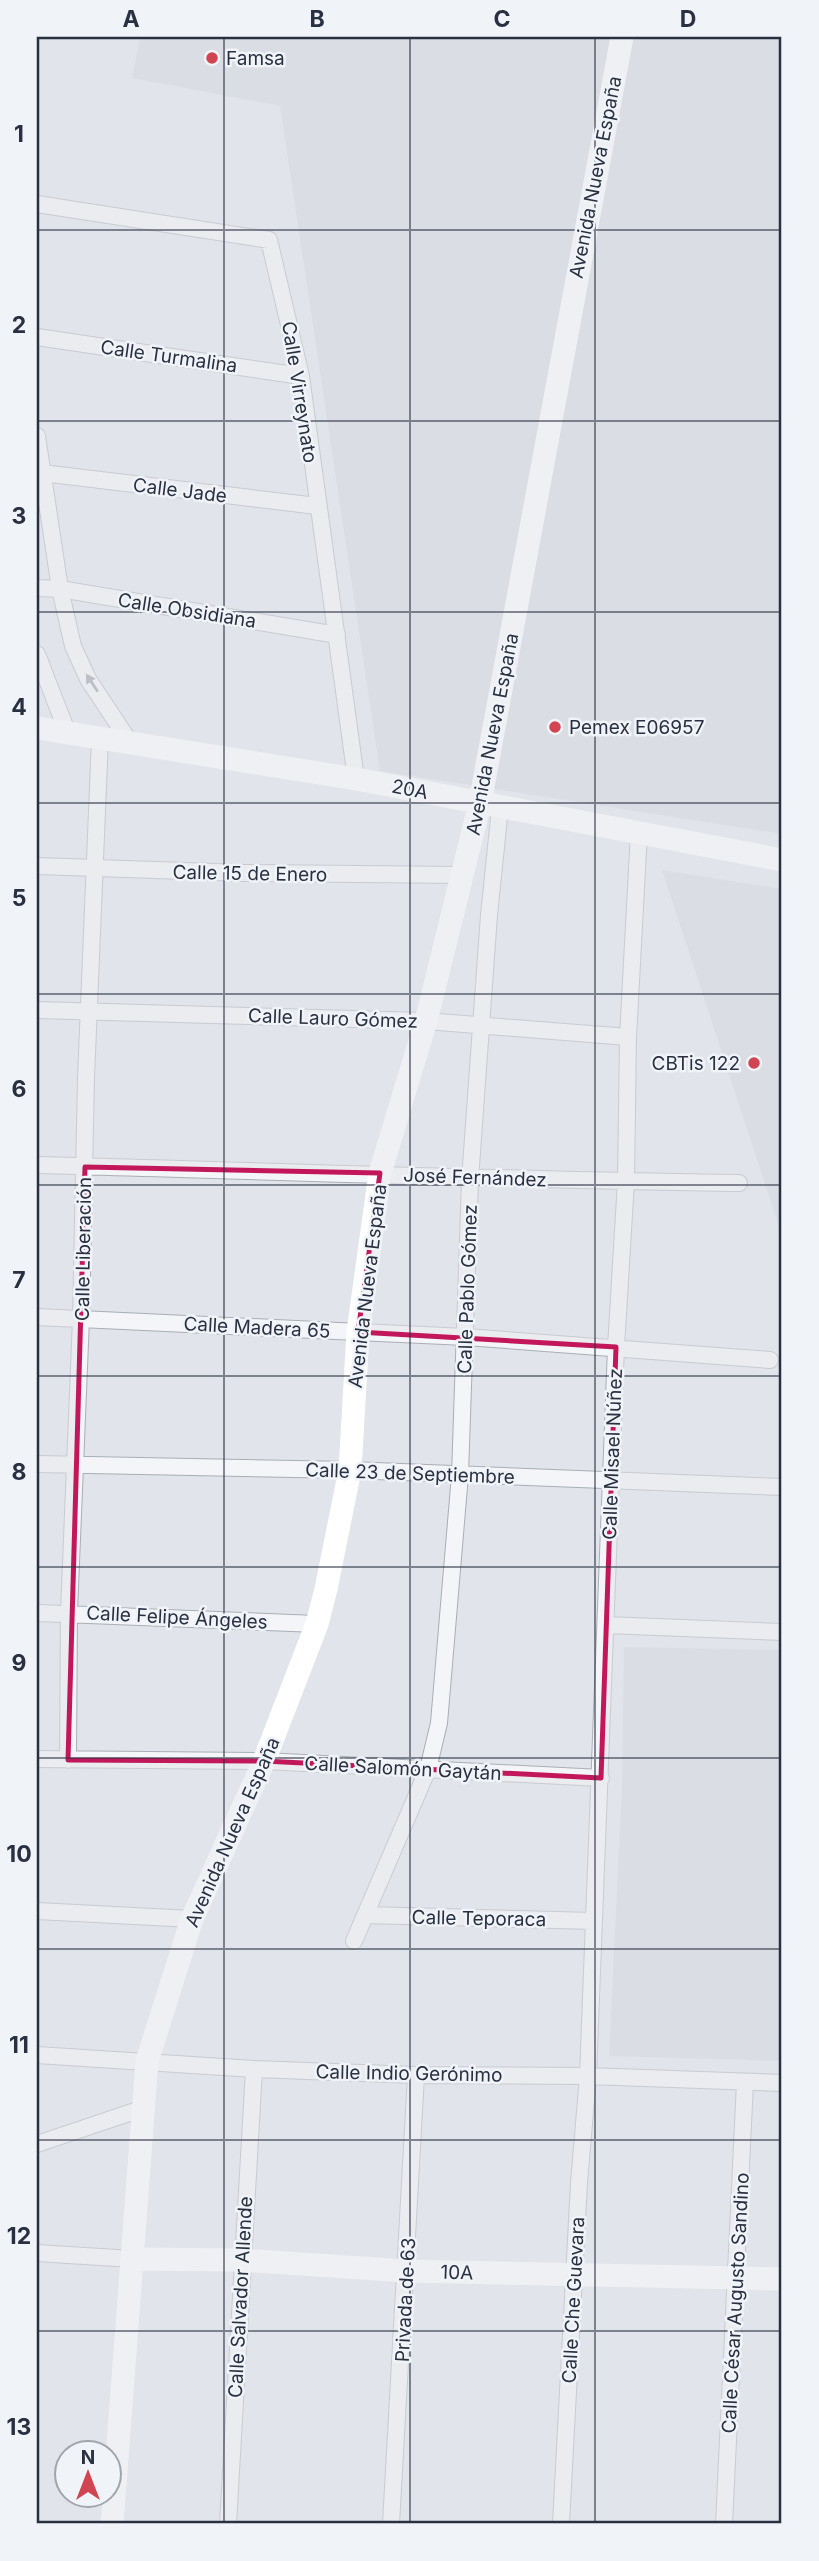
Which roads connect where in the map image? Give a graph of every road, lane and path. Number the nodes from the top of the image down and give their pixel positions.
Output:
1 (622, 37) edge
2 (37, 204) edge
3 (37, 337) edge
4 (301, 376) junction
5 (37, 436) edge
6 (42, 473) junction
7 (317, 506) junction
8 (37, 588) edge
9 (60, 589) junction
10 (337, 635) junction
11 (37, 654) edge
12 (37, 728) edge
13 (68, 734) junction
14 (100, 738) junction
15 (129, 741) junction
16 (356, 779) junction
17 (490, 806) junction
18 (639, 832) junction
19 (782, 860) edge
20 (37, 866) edge
21 (94, 870) junction
22 (464, 875) junction
23 (37, 1010) edge
24 (89, 1011) junction
25 (426, 1021) junction
26 (482, 1027) junction
27 (628, 1037) junction
28 (37, 1166) edge
29 (85, 1167) junction
30 (380, 1173) junction
31 (470, 1180) junction
32 (626, 1181) junction
33 (739, 1183) dead end
34 (37, 1317) edge
35 (81, 1319) junction
36 (358, 1332) junction
37 (466, 1337) junction
38 (616, 1348) junction
39 (769, 1360) dead end
40 (37, 1464) edge
41 (75, 1465) junction
42 (350, 1470) junction
43 (460, 1475) junction
44 (610, 1482) junction
45 (782, 1487) edge
46 (69, 1612) junction
47 (37, 1613) edge
48 (317, 1624) junction
49 (607, 1625) junction
50 (782, 1632) edge
51 (37, 1759) edge
52 (68, 1760) junction
53 (264, 1761) junction
54 (428, 1769) junction
55 (601, 1779) junction
56 (37, 1911) edge
57 (365, 1915) junction
58 (192, 1919) junction
59 (593, 1921) junction
60 (354, 1941) dead end
61 (37, 2054) edge
62 (147, 2061) junction
63 (254, 2069) junction
64 (416, 2075) junction
65 (588, 2076) junction
66 (745, 2082) junction
67 (782, 2083) edge
68 (141, 2109) junction
69 (37, 2144) edge
70 (37, 2253) edge
71 (132, 2259) junction
72 (241, 2260) junction
73 (407, 2271) junction
74 (575, 2275) junction
75 (737, 2278) junction
76 (782, 2279) edge
77 (112, 2524) edge
78 (228, 2524) edge
79 (391, 2524) edge
80 (561, 2524) edge
81 (724, 2524) edge

1 - 17 main road, Avenida Nueva España
2 - 4 street, Calle Virreynato
3 - 4 street, Calle Turmalina
4 - 7 street, Calle Virreynato
5 - 6 street
6 - 7 street, Calle Jade
6 - 9 street
7 - 10 street, Calle Virreynato
8 - 9 street, Calle Obsidiana
9 - 10 street, Calle Obsidiana
15 -> 9 street
10 - 16 street, Calle Virreynato
11 - 13 street
12 - 13 main road, 20A
13 - 14 main road, 20A
14 - 15 main road, 20A
14 - 21 street, Calle Liberación
15 - 16 main road, 20A
16 - 17 main road, 20A
17 - 18 main road, 20A
17 - 22 main road, Avenida Nueva España
17 - 26 street, Calle Pablo Gómez
18 - 19 main road, 20A
18 - 27 street, Calle Misael Núñez
20 - 21 street, Calle 15 de Enero
21 - 22 street, Calle 15 de Enero
21 - 24 street, Calle Liberación
22 - 25 main road, Avenida Nueva España
23 - 24 street, Calle Lauro Gómez
24 - 25 street, Calle Lauro Gómez
24 - 29 street, Calle Liberación
25 - 26 street, Calle Lauro Gómez
25 - 30 main road, Avenida Nueva España
26 - 27 street, Calle Lauro Gómez
26 - 31 street, Calle Pablo Gómez
27 - 32 street, Calle Misael Núñez
28 - 29 street, José Fernández
29 - 30 street, José Fernández
29 - 35 street, Calle Liberación
30 - 31 street, José Fernández
30 - 36 main road, Avenida Nueva España
31 - 32 street, José Fernández
31 - 37 street, Calle Pablo Gómez
32 - 33 street, José Fernández
32 - 38 street, Calle Misael Núñez
34 - 35 street, Calle Madera 65
35 - 36 street, Calle Madera 65
35 - 41 street, Calle Liberación
36 - 37 street, Calle Madera 65
36 - 42 main road, Avenida Nueva España
37 - 38 street, Calle Madera 65
37 - 43 street, Calle Pablo Gómez
38 - 39 street, Calle Madera 65
38 - 44 street, Calle Misael Núñez
40 - 41 street, Calle 23 de Septiembre
41 - 42 street, Calle 23 de Septiembre
41 - 46 street, Calle Liberación
42 - 43 street, Calle 23 de Septiembre
42 - 48 main road, Avenida Nueva España
43 - 44 street, Calle 23 de Septiembre
43 - 54 street, Calle Pablo Gómez
44 - 45 street, Calle 23 de Septiembre
44 - 49 street, Calle Misael Núñez
46 - 47 street, Calle Felipe Ángeles
46 - 48 street, Calle Felipe Ángeles
46 - 52 street, Calle Liberación
48 - 53 main road, Avenida Nueva España
49 - 50 street
49 - 55 street, Calle Misael Núñez
51 - 52 street, Calle Salomón Gaytán
52 - 53 street, Calle Salomón Gaytán
53 - 54 street, Calle Salomón Gaytán
53 - 58 main road, Avenida Nueva España
54 - 55 street, Calle Salomón Gaytán
54 - 57 street
55 - 59 street, Calle Misael Núñez
56 - 58 street
57 - 59 street, Calle Teporaca
57 - 60 street
58 - 62 main road, Avenida Nueva España
59 - 65 street, Calle Misael Núñez
61 - 62 street, Calle Indio Gerónimo
62 - 63 street, Calle Indio Gerónimo
62 - 68 main road, Avenida Nueva España
63 - 64 street, Calle Indio Gerónimo
63 - 72 street, Calle Salvador Allende
64 - 65 street, Calle Indio Gerónimo
64 - 73 street, Privada de 63
65 - 66 street, Calle Indio Gerónimo
65 - 74 street, Calle Che Guevara
66 - 67 street, Calle Indio Gerónimo
66 - 75 street, Calle César Augusto Sandino
68 - 69 street
68 - 71 main road, Avenida Nueva España
70 - 71 street
71 - 72 main road, 10A
71 - 77 main road, Avenida Nueva España
72 - 73 main road, 10A
72 - 78 street, Calle Salvador Allende
73 - 74 main road, 10A
73 - 79 street, Privada de 63
74 - 75 main road, 10A
74 - 80 street, Calle Che Guevara
75 - 76 main road, 10A
75 - 81 street, Calle César Augusto Sandino

